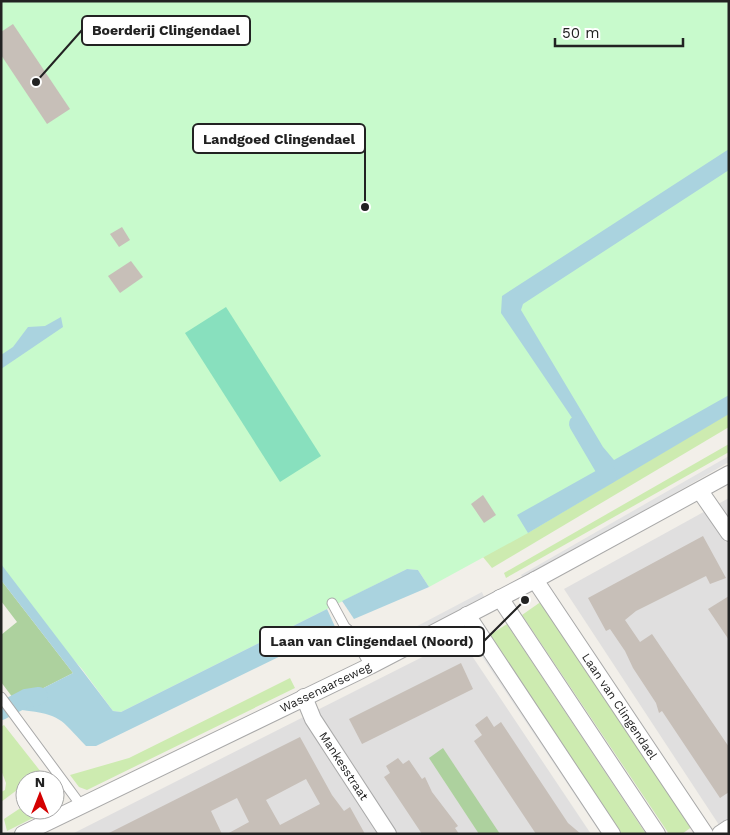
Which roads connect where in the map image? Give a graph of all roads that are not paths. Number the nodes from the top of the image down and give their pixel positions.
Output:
1 (729, 474) edge
2 (700, 491) junction
3 (729, 533) edge
4 (535, 580) junction
5 (500, 598) junction
6 (332, 604) dead end
7 (467, 615) junction
8 (370, 666) junction
9 (1, 697) edge
10 (304, 697) junction
11 (80, 804) junction
12 (729, 828) edge
13 (23, 834) edge
14 (388, 834) edge
15 (612, 834) edge
16 (657, 834) edge
17 (705, 834) edge
18 (720, 834) edge

1 - 2 street, Wassenaarseweg
2 - 3 street
2 - 4 street, Wassenaarseweg
4 - 5 street, Wassenaarseweg
4 - 17 street, Laan van Clingendael
5 - 7 street, Wassenaarseweg
5 - 16 street
6 - 8 lane
7 - 8 street, Wassenaarseweg
7 - 15 street
8 - 10 street, Wassenaarseweg
9 - 11 lane
10 - 11 street, Wassenaarseweg
10 - 14 street, Mankesstraat
11 - 13 street, Wassenaarseweg
12 - 18 street

